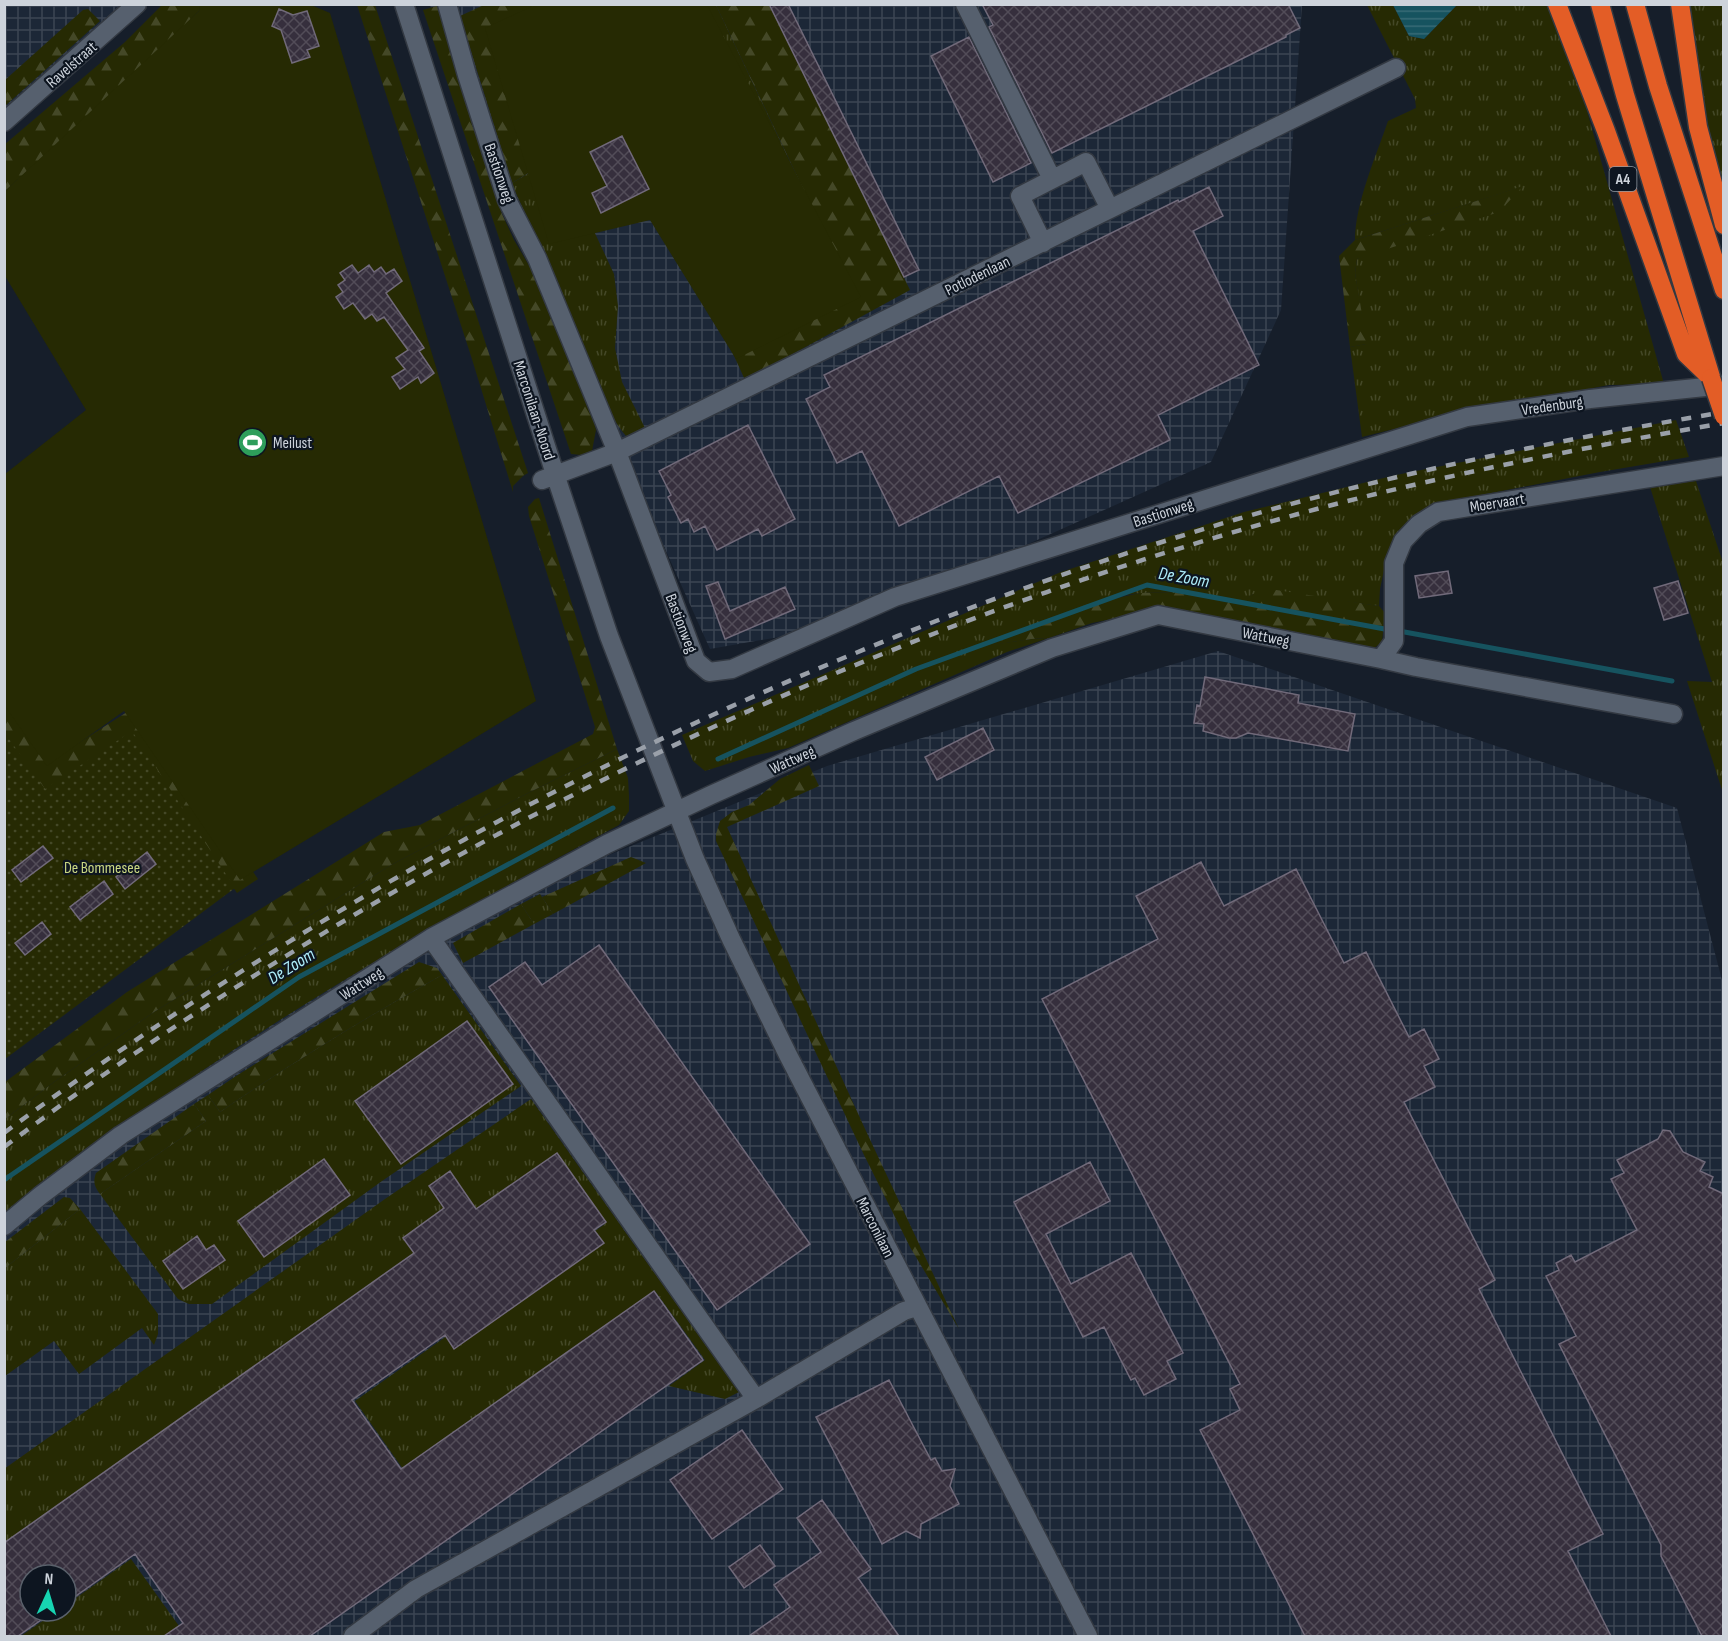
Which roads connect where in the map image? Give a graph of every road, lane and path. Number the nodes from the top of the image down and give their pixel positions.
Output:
1 (137, 4) edge
2 (447, 4) edge
3 (965, 4) edge
4 (1557, 4) edge
5 (1600, 4) edge
6 (1635, 4) edge
7 (1680, 4) edge
8 (405, 5) edge
9 (1396, 68) dead end
10 (4, 122) edge
11 (1052, 179) junction
12 (1110, 209) junction
13 (1724, 225) edge
14 (1042, 243) junction
15 (1724, 290) edge
16 (1694, 353) junction
17 (1717, 382) edge
18 (1724, 416) edge
19 (1383, 442) joint
20 (617, 452) junction
21 (1724, 466) edge
22 (549, 477) junction
23 (1381, 659) junction
24 (1673, 714) dead end
25 (677, 812) junction
26 (431, 938) junction
27 (4, 1226) edge
28 (917, 1307) junction
29 (756, 1399) junction
30 (353, 1636) edge
31 (1088, 1636) edge

1 - 10 street, Ravelstraat
2 - 20 street, Bastionweg
3 - 11 street
4 - 16 highway, A4
5 - 16 highway, A4
6 - 15 highway
7 - 13 highway
8 - 22 street, Marconilaan-Noord
9 - 12 street, Potlodenlaan
11 - 12 street
11 - 14 street
12 - 14 street, Potlodenlaan
14 - 20 street, Potlodenlaan
16 - 17 highway, A4
17 - 18 highway, A4, bridge
17 - 19 street, Vredenburg
19 - 20 street, Bastionweg
20 - 22 street, Potlodenlaan
21 - 23 street, Moervaart
22 - 25 street, Marconilaan-Noord
23 - 24 street, Wattweg
23 - 25 street, Wattweg
25 - 26 street, Wattweg
25 - 28 street, Marconilaan
26 - 27 street, Wattweg
26 - 29 street
28 - 29 street
28 - 31 street, Marconilaan
29 - 30 street

